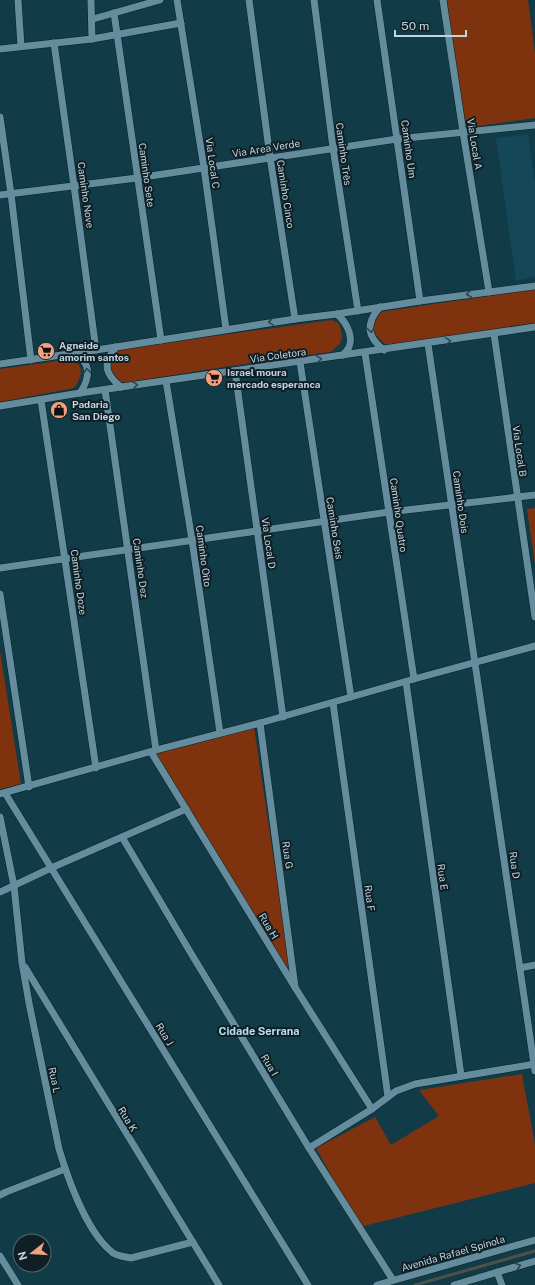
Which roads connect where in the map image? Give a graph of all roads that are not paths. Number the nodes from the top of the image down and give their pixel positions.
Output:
1 (18, 0) edge
2 (91, 0) edge
3 (159, 0) edge
4 (177, 0) edge
5 (249, 0) edge
6 (314, 0) edge
7 (376, 0) edge
8 (443, 0) edge
9 (114, 13) junction
10 (93, 19) junction
11 (181, 23) junction
12 (117, 34) junction
13 (92, 38) junction
14 (54, 43) junction
15 (21, 46) junction
16 (0, 49) edge
17 (0, 117) edge
18 (535, 125) edge
19 (463, 132) junction
20 (397, 140) junction
21 (333, 148) junction
22 (270, 158) junction
23 (204, 168) junction
24 (137, 178) junction
25 (74, 186) junction
26 (11, 194) junction
27 (0, 196) edge
28 (535, 286) edge
29 (489, 292) junction
30 (420, 301) junction
31 (380, 307) junction
32 (358, 311) junction
33 (337, 314) junction
34 (295, 319) junction
35 (535, 327) edge
36 (226, 329) junction
37 (494, 334) junction
38 (161, 340) junction
39 (428, 344) junction
40 (116, 347) junction
41 (96, 350) junction
42 (384, 350) junction
43 (74, 353) junction
44 (365, 353) junction
45 (343, 355) junction
46 (31, 360) junction
47 (300, 362) junction
48 (0, 364) edge
49 (235, 371) junction
50 (166, 381) junction
51 (121, 387) junction
52 (105, 390) junction
53 (80, 393) junction
54 (41, 400) junction
55 (0, 406) edge
56 (535, 495) edge
57 (517, 497) junction
58 (452, 506) junction
59 (389, 512) junction
60 (324, 522) junction
61 (257, 532) junction
62 (192, 540) junction
63 (128, 550) junction
64 (65, 559) junction
65 (0, 568) edge
66 (0, 594) edge
67 (535, 618) edge
68 (535, 646) edge
69 (475, 662) junction
70 (414, 679) junction
71 (406, 682) junction
72 (351, 697) junction
73 (333, 703) junction
74 (283, 717) junction
75 (260, 723) junction
76 (220, 733) junction
77 (153, 751) junction
78 (96, 768) junction
79 (29, 786) junction
80 (3, 794) edge
81 (186, 809) junction
82 (0, 817) edge
83 (122, 837) junction
84 (51, 868) junction
85 (14, 886) junction
86 (0, 892) edge
87 (22, 963) junction
88 (535, 965) edge
89 (520, 968) junction
90 (296, 989) junction
91 (535, 1067) edge
92 (461, 1076) junction
93 (388, 1097) junction
94 (372, 1109) junction
95 (309, 1148) junction
96 (65, 1170) junction
97 (0, 1195) edge
98 (535, 1240) edge
99 (193, 1242) junction
100 (0, 1256) edge
101 (535, 1261) edge
102 (497, 1272) junction
103 (393, 1280) junction
104 (18, 1285) edge
105 (219, 1285) edge
106 (308, 1285) edge
107 (377, 1285) edge
108 (454, 1285) edge
109 (502, 1285) edge

1 - 15 street
2 - 10 street
3 - 9 street
4 - 11 street, Via Local C
5 - 22 street, Caminho Cinco
6 - 21 street, Caminho Três
7 - 20 street, Caminho Um
8 - 19 street, Via Local A
9 - 10 street
9 - 12 street, Caminho Sete
10 - 13 street
11 - 12 street
11 - 23 street, Via Local C
12 - 13 street
12 - 24 street, Caminho Sete
13 - 14 street
14 - 15 street
14 - 25 street, Caminho Nove
15 - 16 street
17 - 26 street
18 - 19 street, Via Area Verde
19 - 20 street, Via Area Verde
19 - 29 street, Via Local A
20 - 21 street, Via Area Verde
20 - 30 street, Caminho Um
21 - 22 street, Via Area Verde
21 - 32 street, Caminho Três
22 - 23 street, Via Area Verde
22 - 34 street, Caminho Cinco
23 - 24 street, Via Area Verde
23 - 36 street, Via Local C
24 - 25 street, Via Area Verde
24 - 38 street, Caminho Sete
25 - 26 street, Via Area Verde
25 - 41 street, Caminho Nove
26 - 27 street, Via Area Verde
26 - 46 street
28 - 29 street
29 -> 30 street
30 - 31 street
31 - 32 street
31 -> 42 street
32 - 33 street
33 - 34 street
33 - 45 street
34 -> 36 street
35 - 37 street, Via Coletora
36 - 38 street
39 -> 37 street, Via Coletora
37 - 57 street, Via Local B
38 - 40 street
39 - 42 street, Via Coletora
39 - 58 street, Caminho Dois
40 - 41 street
40 - 51 street
41 - 43 street
42 - 44 street, Via Coletora
43 - 46 street
53 -> 43 street
44 - 45 street, Via Coletora
44 - 59 street, Caminho Quatro
47 -> 45 street, Via Coletora
46 - 48 street
47 - 49 street, Via Coletora
47 - 60 street, Caminho Seis
49 - 50 street, Via Coletora
49 - 61 street, Via Local D
51 -> 50 street, Via Coletora
50 - 62 street, Caminho Oito
51 - 52 street, Via Coletora
52 - 53 street, Via Coletora
52 - 63 street, Caminho Dez
53 - 54 street, Via Coletora
54 - 55 street, Via Coletora
54 - 64 street, Caminho Doze
56 - 57 street
57 - 58 street
57 - 67 street, Via Local B
58 - 59 street
58 - 69 street, Caminho Dois
59 - 60 street
59 - 70 street, Caminho Quatro
60 - 61 street
60 - 72 street, Caminho Seis
61 - 62 street
61 - 74 street, Via Local D
62 - 63 street
62 - 76 street, Caminho Oito
63 - 64 street
63 - 77 street, Caminho Dez
64 - 65 street
64 - 78 street, Caminho Doze
66 - 79 street
68 - 69 street
69 - 70 street
69 - 89 street, Rua D
70 - 71 street
71 - 72 street
71 - 92 street, Rua E
72 - 73 street
73 - 74 street
73 - 93 street, Rua F
74 - 75 street
75 - 76 street
75 - 90 street, Rua G
76 - 77 street
77 - 78 street
77 - 81 street, Rua H
78 - 79 street
79 - 80 street
80 - 84 street, Rua J
81 - 83 street
81 - 90 street, Rua H
82 - 85 street, Rua L
83 - 84 street
83 - 95 street, Rua I
84 - 85 street
84 - 106 street, Rua J
85 - 86 street
85 - 87 street, Rua L
87 - 96 street, Rua L
87 - 99 street, Rua K
88 - 89 street
89 - 91 street, Rua D
90 - 94 street, Rua H
91 - 92 street
92 - 93 street
93 - 94 street
94 - 95 street
95 - 103 street, Rua I
96 - 97 street
96 - 99 street, Rua L
98 - 103 street, Avenida Rafael Spínola
99 - 105 street, Rua K
100 - 104 street
102 -> 101 street
102 - 108 street
102 - 109 street
103 - 107 street, Avenida Rafael Spínola

